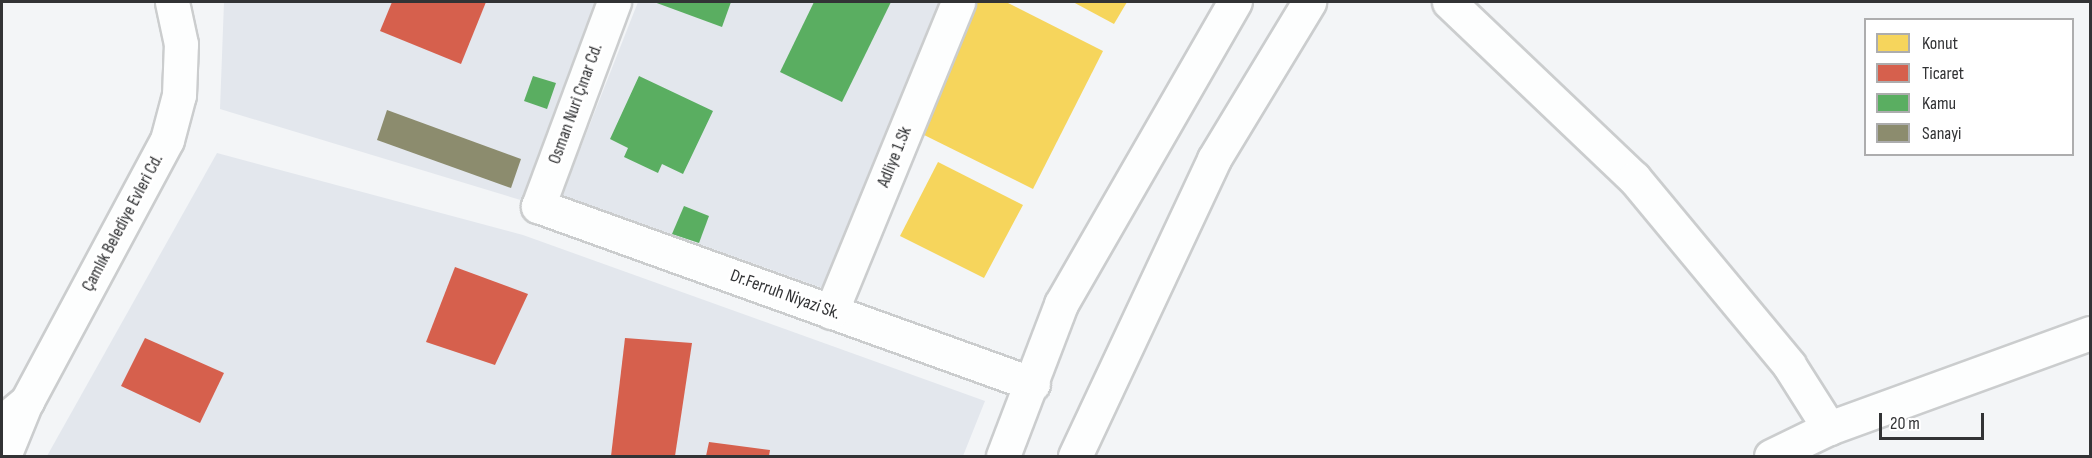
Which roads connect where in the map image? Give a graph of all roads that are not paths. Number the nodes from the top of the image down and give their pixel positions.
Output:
1 (172, 2) edge
2 (614, 2) edge
3 (958, 2) edge
4 (1235, 2) edge
5 (1309, 2) edge
6 (1449, 2) edge
7 (538, 206) joint
8 (831, 312) junction
9 (2087, 341) edge
10 (1032, 384) junction
11 (27, 401) junction
12 (2, 422) edge
13 (1829, 428) junction
14 (4, 456) edge
15 (1003, 456) edge
16 (1075, 456) edge
17 (1772, 456) edge

1 - 11 street, Çamlık Belediye Evleri Cd.
2 - 7 street, Osman Nuri Çınar Cd.
3 - 8 street, Adliye 1.Sk
4 - 10 street
5 - 16 street
6 - 13 street
7 - 8 street, Dr.Ferruh Niyazi Sk.
8 - 10 street, Dr.Ferruh Niyazi Sk.
9 - 13 street
10 - 15 street
11 - 12 street, Çamlık Belediye Evleri Cd.
11 - 14 street
13 - 17 street

